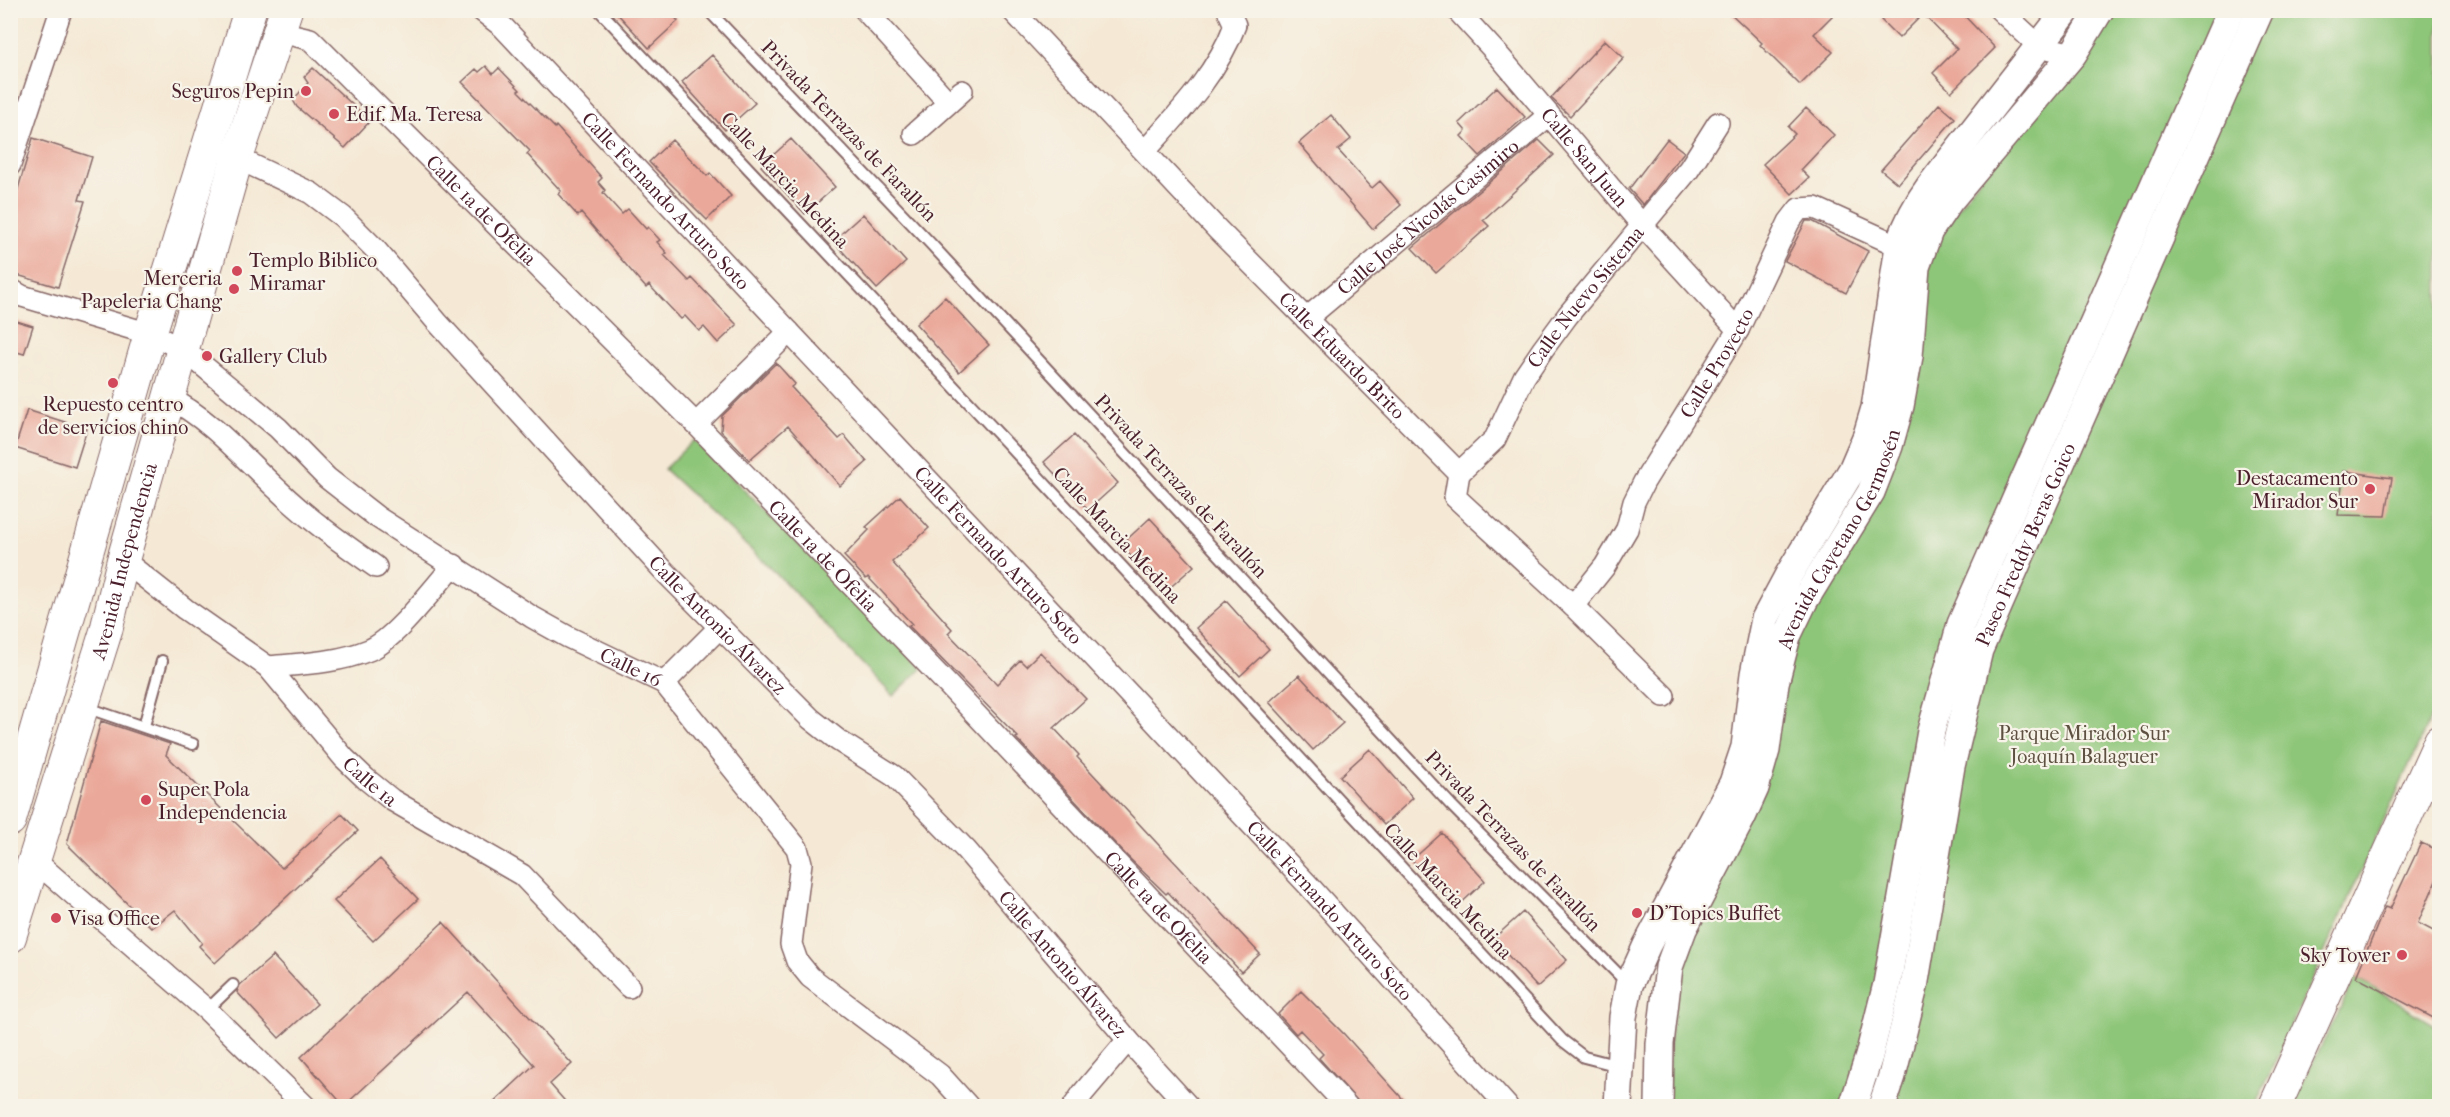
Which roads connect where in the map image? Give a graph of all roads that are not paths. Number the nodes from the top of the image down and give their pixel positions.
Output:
1 (61, 10) edge
2 (250, 10) edge
3 (480, 10) edge
4 (599, 10) edge
5 (708, 10) edge
6 (865, 10) edge
7 (1012, 10) edge
8 (1228, 10) edge
9 (1457, 10) edge
10 (2000, 10) edge
11 (2067, 10) edge
12 (2100, 10) edge
13 (2230, 10) edge
14 (2260, 10) edge
15 (283, 21) edge
16 (2040, 46) junction
17 (2073, 54) junction
18 (1549, 115) junction
19 (1718, 123) dead end
20 (915, 135) dead end
21 (1145, 151) junction
22 (237, 158) junction
23 (10, 165) edge
24 (1642, 225) junction
25 (1899, 246) junction
26 (10, 289) edge
27 (1306, 319) junction
28 (1738, 330) junction
29 (789, 332) junction
30 (150, 334) junction
31 (183, 349) junction
32 (169, 398) junction
33 (696, 424) junction
34 (1459, 473) junction
35 (123, 560) junction
36 (453, 565) junction
37 (376, 567) dead end
38 (1573, 606) junction
39 (720, 627) junction
40 (162, 661) dead end
41 (268, 667) junction
42 (52, 680) junction
43 (664, 683) junction
44 (1664, 696) dead end
45 (85, 698) junction
46 (144, 726) junction
47 (2439, 741) edge
48 (193, 744) dead end
49 (10, 820) edge
50 (34, 860) junction
51 (10, 937) edge
52 (233, 985) dead end
53 (1629, 986) junction
54 (629, 987) dead end
55 (207, 1010) junction
56 (1128, 1040) junction
57 (1619, 1066) junction
58 (305, 1107) edge
59 (968, 1107) edge
60 (1074, 1107) edge
61 (1188, 1107) edge
62 (1347, 1107) edge
63 (1507, 1107) edge
64 (1618, 1107) edge
65 (1659, 1107) edge
66 (1853, 1107) edge
67 (1882, 1107) edge
68 (2275, 1107) edge

1 - 23 street
2 - 30 main road, Avenida Independencia
3 - 29 street, Calle Fernando Arturo Soto
4 - 57 lane, Calle Marcia Medina
5 - 53 lane, Privada Terrazas de Farallón
6 - 20 street
7 - 21 street, Calle Eduardo Brito
8 - 21 street
9 - 18 street, Calle San Juan
10 - 16 street
11 - 16 street, Avenida Cayetano Germosén
12 - 17 street, Avenida Cayetano Germosén
13 - 66 street, Paseo Freddy Beras Goico
14 - 67 street, Paseo Freddy Beras Goico
15 - 22 main road, Avenida Independencia
15 - 33 street, Calle 1a de Ofelia
16 - 17 street
16 - 25 street, Avenida Cayetano Germosén
17 - 65 street, Avenida Cayetano Germosén
18 - 24 street, Calle San Juan
18 - 27 street, Calle José Nicolás Casimiro
19 - 24 street, Calle Nuevo Sistema
21 - 27 street, Calle Eduardo Brito
22 - 31 main road, Avenida Independencia
22 - 39 street, Calle Antonio Álvarez
24 - 28 street, Calle San Juan
24 - 34 street, Calle Nuevo Sistema
25 - 28 street, Calle Proyecto
25 - 53 street, Avenida Cayetano Germosén
26 - 30 street, Calle 16
27 - 34 street, Calle Eduardo Brito
28 - 38 street, Calle Proyecto
29 - 33 street
29 - 63 street, Calle Fernando Arturo Soto
30 - 31 street, Calle 16
30 - 42 main road, Avenida Independencia
31 - 32 main road, Avenida Independencia
31 - 36 street, Calle 16
32 - 35 main road, Avenida Independencia
32 - 37 street
33 - 62 street, Calle 1a de Ofelia
34 - 38 street
35 - 41 street, Calle 1a
35 - 45 main road, Avenida Independencia
36 - 41 street
36 - 43 street, Calle 16
38 - 44 street
39 - 43 street
39 - 56 street, Calle Antonio Álvarez
40 - 46 lane
41 - 54 street, Calle 1a
42 - 45 main road
42 - 49 main road, Avenida Independencia
43 - 59 street, Calle 16
45 - 46 lane
45 - 50 main road, Avenida Independencia
46 - 48 lane
47 - 68 main road
50 - 51 main road, Avenida Independencia
50 - 55 street
52 - 55 lane
53 - 57 street, Avenida Cayetano Germosén
55 - 58 street
56 - 60 street
56 - 61 street, Calle Antonio Álvarez
57 - 64 street, Avenida Cayetano Germosén

